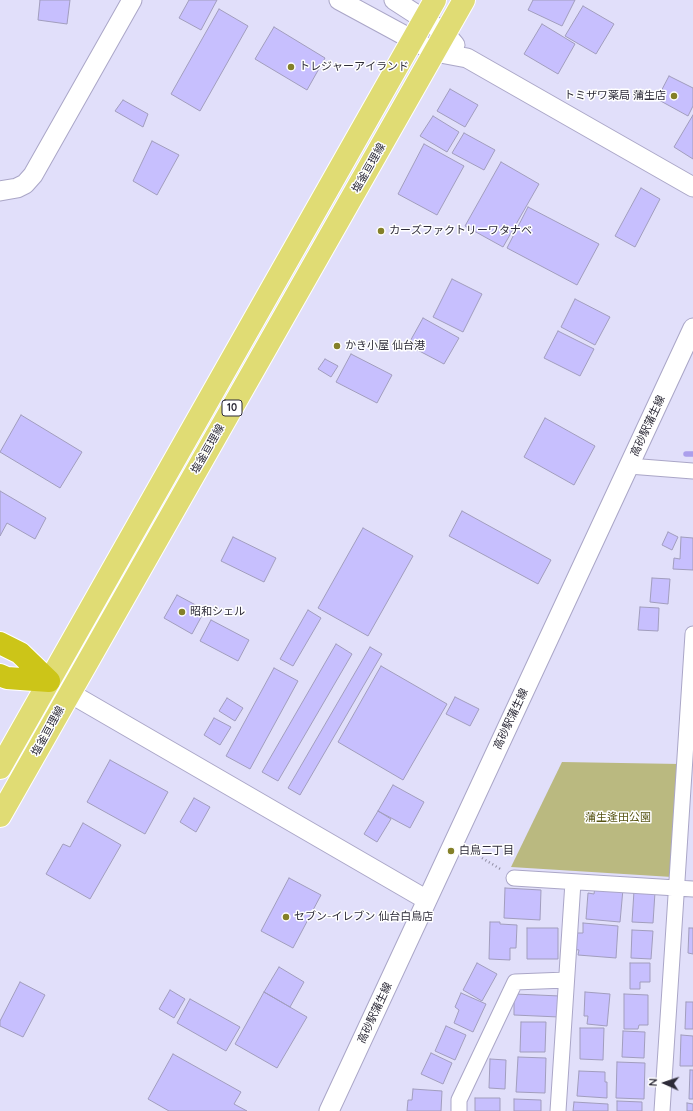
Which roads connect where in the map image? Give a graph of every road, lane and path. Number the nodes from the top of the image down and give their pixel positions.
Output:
1 (132, 0) edge
2 (339, 0) edge
3 (394, 0) edge
4 (464, 0) edge
5 (430, 9) edge
6 (446, 34) junction
7 (412, 40) junction
8 (435, 52) junction
9 (466, 58) junction
10 (693, 187) edge
11 (0, 191) edge
12 (693, 328) edge
13 (629, 466) junction
14 (693, 471) edge
15 (693, 634) edge
16 (0, 643) edge
17 (0, 675) edge
18 (49, 681) junction
19 (69, 693) junction
20 (0, 768) edge
21 (0, 816) edge
22 (482, 858) dead end
23 (514, 878) joint
24 (573, 882) junction
25 (676, 888) junction
26 (693, 889) edge
27 (427, 900) junction
28 (566, 980) junction
29 (330, 1111) edge
30 (459, 1111) edge
31 (558, 1111) edge
32 (662, 1111) edge

1 - 11 street
2 - 7 street
3 - 5 street
4 - 6 main road, 塩釜亘理線 / 10
5 - 6 street
5 - 7 main road, 10
6 - 8 main road, 塩釜亘理線 / 10
6 - 9 street
7 - 8 street
7 - 18 main road, 10
8 - 9 street
8 - 19 main road, 塩釜亘理線 / 10
9 - 10 street
12 - 13 street, 高砂駅蒲生線
13 - 14 street
13 - 27 street, 高砂駅蒲生線
15 - 25 street
16 - 18 highway
17 - 18 highway
18 - 19 street
18 - 20 main road, 10
19 - 21 main road, 塩釜亘理線 / 10
19 - 27 street
22 - 23 path
23 - 24 street
24 - 25 street
24 - 28 street
25 - 26 street
25 - 32 street
27 - 29 street, 高砂駅蒲生線
28 - 30 street
28 - 31 street

